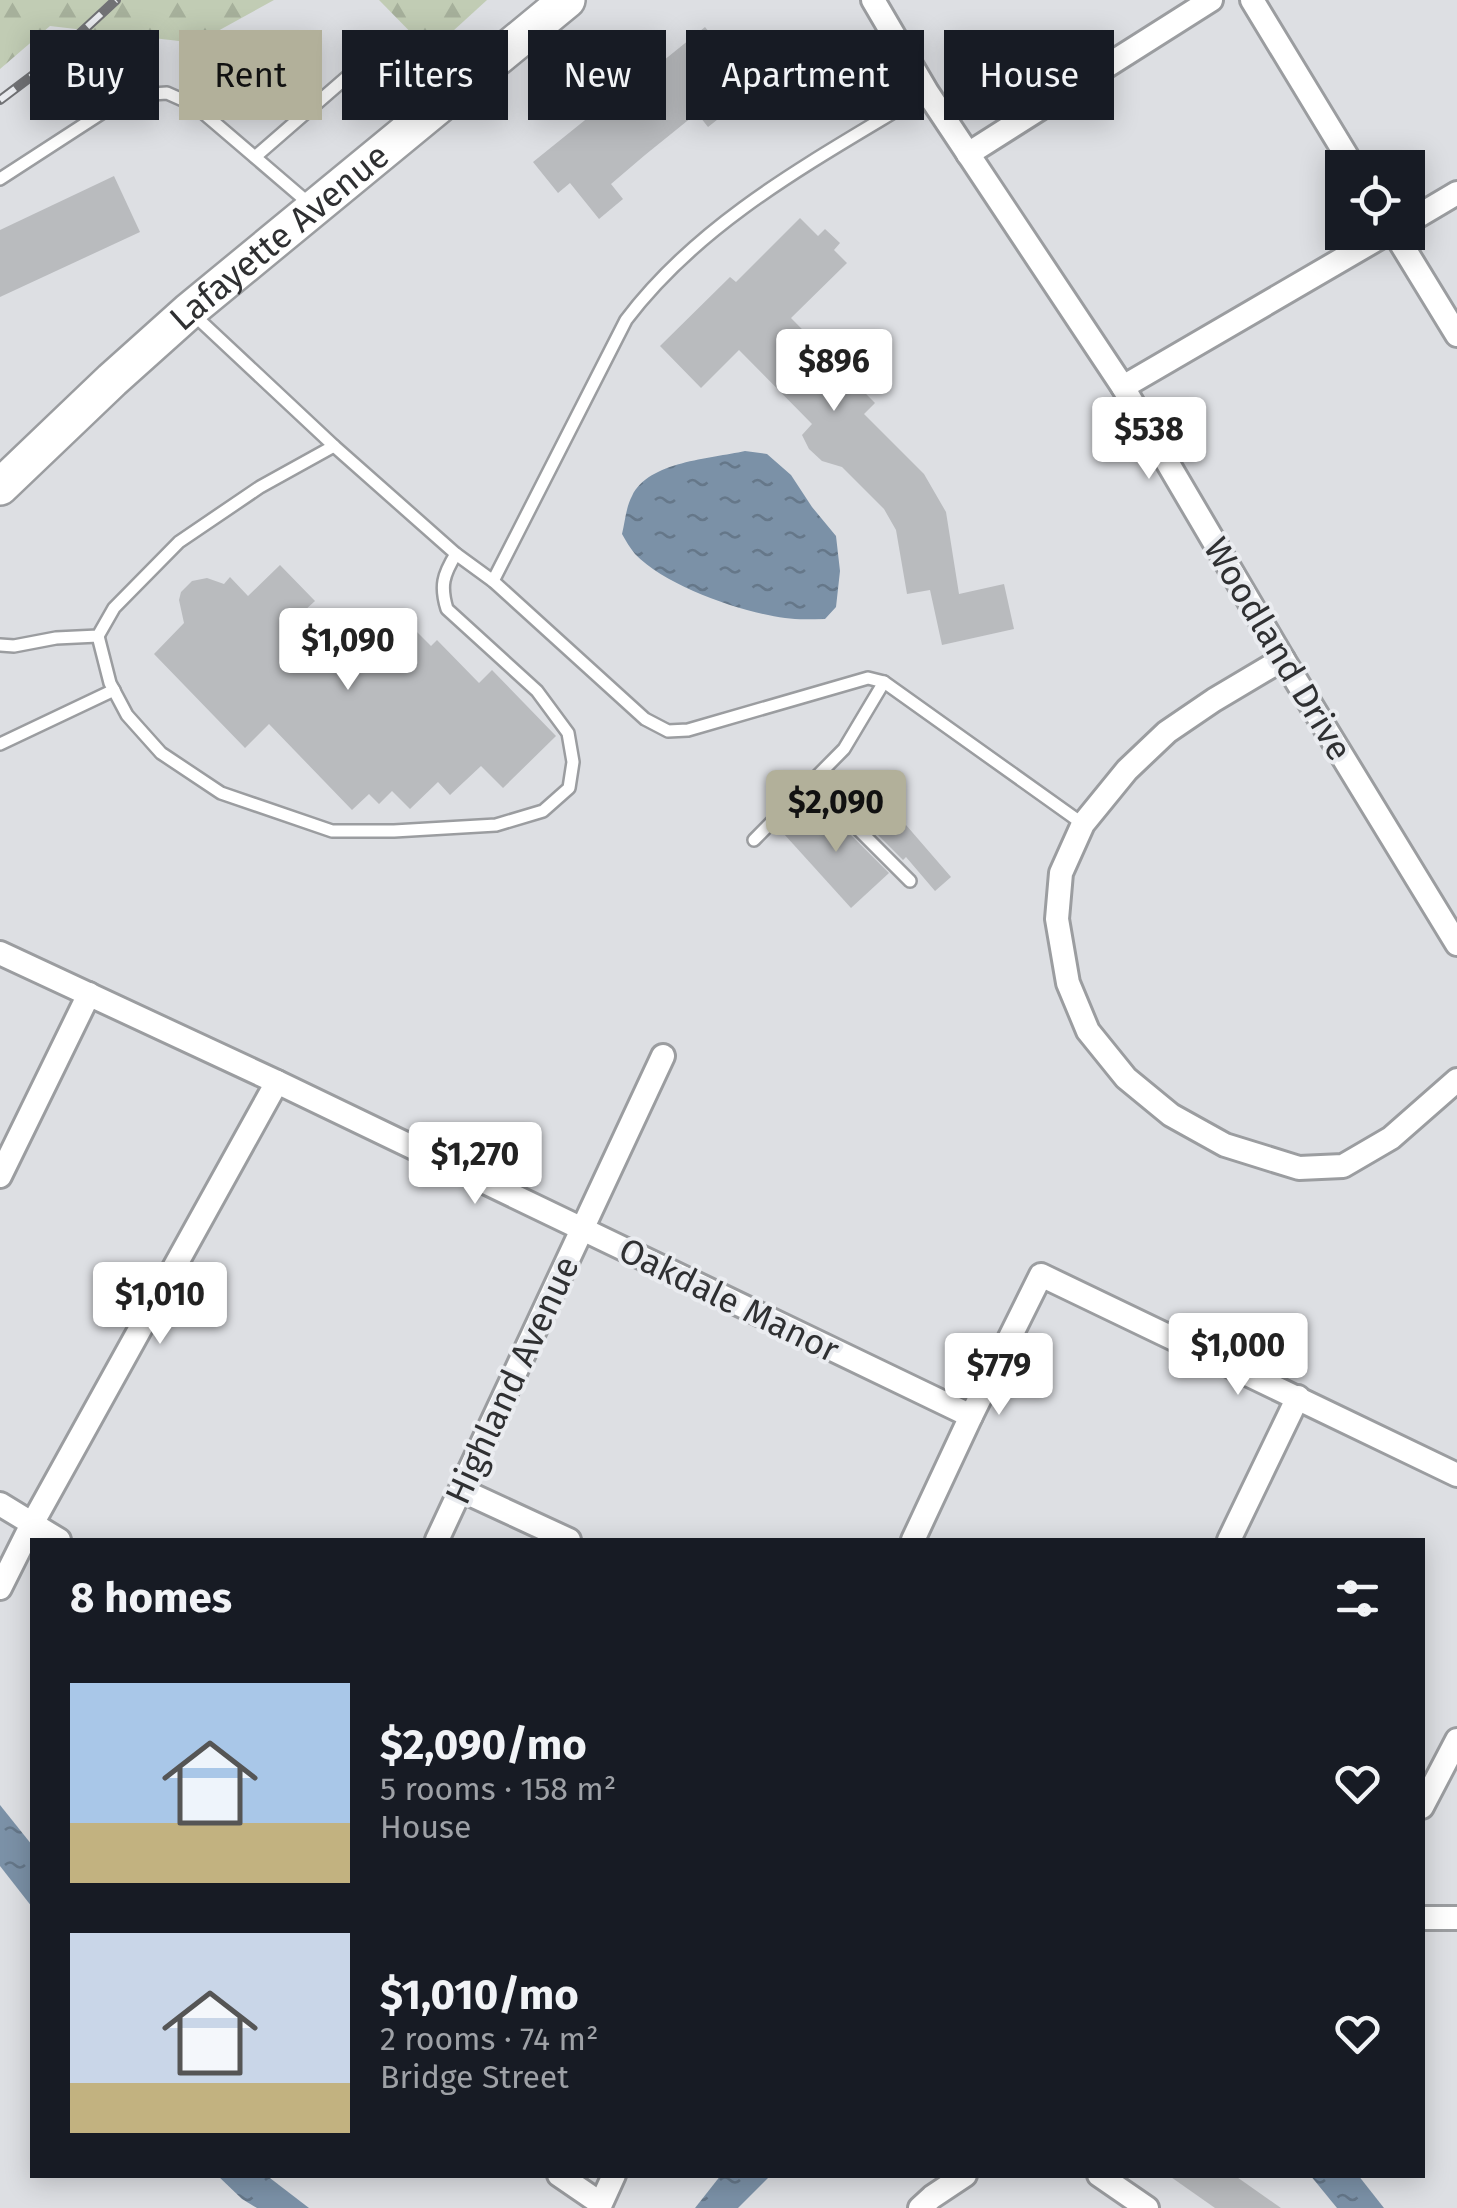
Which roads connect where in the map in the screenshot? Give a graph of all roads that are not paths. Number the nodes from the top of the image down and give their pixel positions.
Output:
1 (567, 0) edge
2 (873, 0) edge
3 (1210, 0) edge
4 (1252, 0) edge
5 (342, 81) edge
6 (927, 92) junction
7 (1343, 150) edge
8 (968, 154) junction
9 (255, 157) junction
10 (0, 180) edge
11 (1457, 193) edge
12 (314, 208) junction
13 (1425, 212) edge
14 (1360, 250) edge
15 (1403, 250) edge
16 (190, 311) junction
17 (1457, 334) edge
18 (1124, 387) junction
19 (334, 446) junction
20 (0, 487) edge
21 (456, 554) junction
22 (493, 581) junction
23 (98, 636) junction
24 (0, 644) edge
25 (1283, 659) junction
26 (884, 682) junction
27 (114, 690) junction
28 (0, 744) edge
29 (811, 782) junction
30 (1083, 824) junction
31 (754, 840) dead end
32 (910, 881) dead end
33 (1457, 944) edge
34 (0, 953) edge
35 (89, 994) junction
36 (664, 1056) dead end
37 (1457, 1080) edge
38 (277, 1082) junction
39 (0, 1176) edge
40 (582, 1230) junction
41 (1298, 1397) junction
42 (971, 1416) junction
43 (1457, 1476) edge
44 (461, 1490) junction
45 (0, 1504) edge
46 (32, 1524) junction
47 (56, 1538) edge
48 (439, 1538) edge
49 (566, 1538) edge
50 (914, 1538) edge
51 (1230, 1538) edge
52 (0, 1588) edge
53 (1457, 1740) edge
54 (1425, 1801) edge
55 (1425, 1918) edge
56 (1457, 1918) edge
57 (563, 2178) edge
58 (613, 2178) edge
59 (960, 2178) edge
60 (1103, 2178) edge
61 (600, 2206) edge
62 (920, 2208) edge
63 (1147, 2208) edge

1 - 12 main road, Lafayette Avenue
2 - 6 street, Woodland Drive
3 - 8 street
4 - 7 street
5 - 9 lane
6 - 8 street, Woodland Drive
6 - 22 lane
8 - 18 street, Woodland Drive
9 - 10 lane
9 - 12 lane
11 - 13 street
12 - 16 main road, Lafayette Avenue
14 - 18 street
15 - 17 street
16 - 19 lane
16 - 20 main road, Lafayette Avenue
18 - 25 street, Woodland Drive
19 - 21 lane
19 - 23 lane
21 - 22 lane
21 - 27 lane
22 - 26 lane
23 - 24 lane
23 - 27 lane
25 - 30 street
25 - 33 street, Woodland Drive
26 - 29 lane
26 - 30 lane
27 - 28 lane
29 - 31 lane
29 - 32 lane
30 - 37 street
34 - 35 street, Oakdale Manor
35 - 38 street, Oakdale Manor
35 - 39 street
36 - 40 street, Highland Avenue
38 - 40 street, Oakdale Manor
38 - 46 street
40 - 42 street, Oakdale Manor
40 - 44 street, Highland Avenue
41 - 42 street
41 - 43 street
41 - 51 street
42 - 50 street
44 - 48 street, Highland Avenue
44 - 49 street
45 - 46 street
46 - 47 street
46 - 52 street
53 - 54 street
55 - 56 street
57 - 61 street
58 - 61 street
59 - 62 street
60 - 63 street

